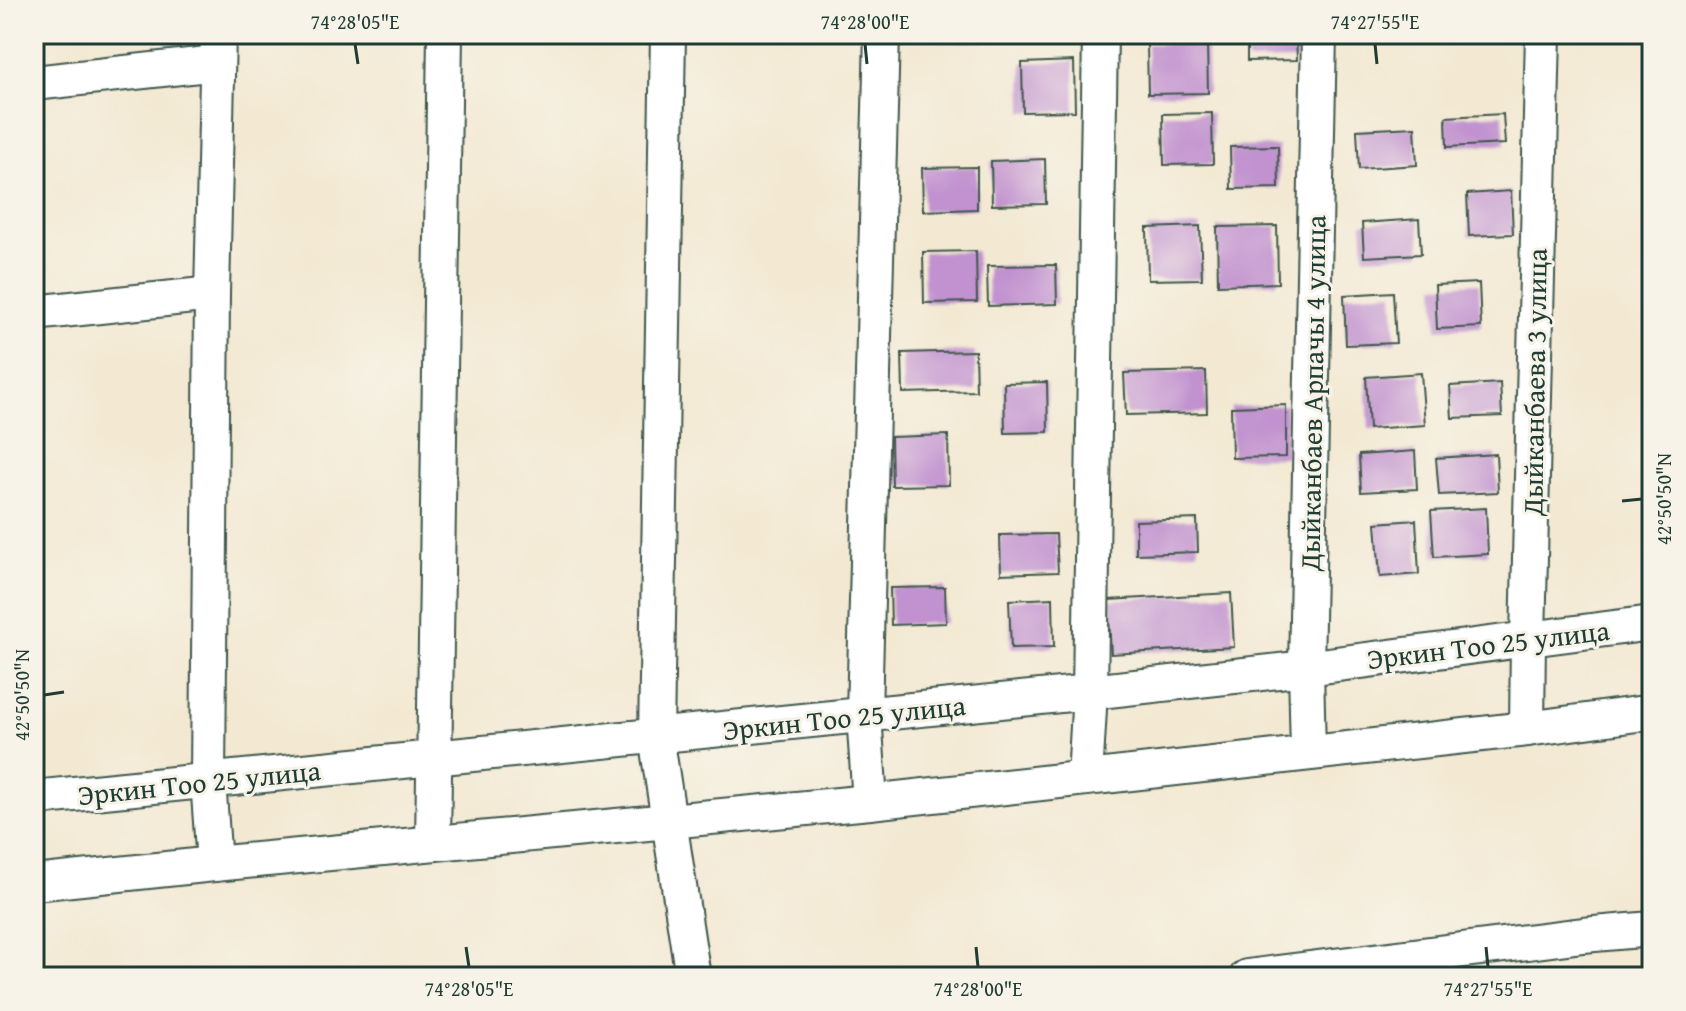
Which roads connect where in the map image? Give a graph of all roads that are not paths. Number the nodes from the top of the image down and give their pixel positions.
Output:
1 (445, 34) edge
2 (668, 34) edge
3 (882, 34) edge
4 (1100, 34) edge
5 (1319, 34) edge
6 (1543, 34) edge
7 (218, 48) edge
8 (34, 83) edge
9 (212, 294) junction
10 (34, 313) edge
11 (1652, 623) edge
12 (1528, 638) junction
13 (1306, 668) junction
14 (1090, 692) junction
15 (1652, 712) edge
16 (864, 714) junction
17 (1527, 729) junction
18 (656, 736) junction
19 (1308, 753) junction
20 (436, 759) junction
21 (1085, 778) junction
22 (208, 780) junction
23 (34, 798) edge
24 (870, 802) junction
25 (667, 822) junction
26 (433, 843) junction
27 (214, 864) junction
28 (34, 883) edge
29 (1652, 929) edge
30 (693, 977) edge
31 (1247, 977) edge

1 - 20 street
2 - 18 street
3 - 16 street
4 - 14 street
5 - 13 street, Дыйканбаев Арпачы 4 улица
6 - 12 street, Дыйканбаева 3 улица
7 - 8 street
7 - 9 street
9 - 10 street
9 - 22 street
11 - 12 street, Эркин Тоо 25 улица
12 - 13 street, Эркин Тоо 25 улица
12 - 17 street, Дыйканбаева 3 улица
13 - 14 street, Эркин Тоо 25 улица
13 - 19 street, Дыйканбаев Арпачы 4 улица
14 - 16 street, Эркин Тоо 25 улица
14 - 21 street
15 - 17 street
16 - 18 street, Эркин Тоо 25 улица
16 - 24 street
17 - 19 street
18 - 20 street, Эркин Тоо 25 улица
18 - 25 street
19 - 21 street
20 - 22 street, Эркин Тоо 25 улица
20 - 26 street
21 - 24 street
22 - 23 street, Эркин Тоо 25 улица
22 - 27 street
24 - 25 street
25 - 26 street
25 - 30 street
26 - 27 street
27 - 28 street
29 - 31 street

